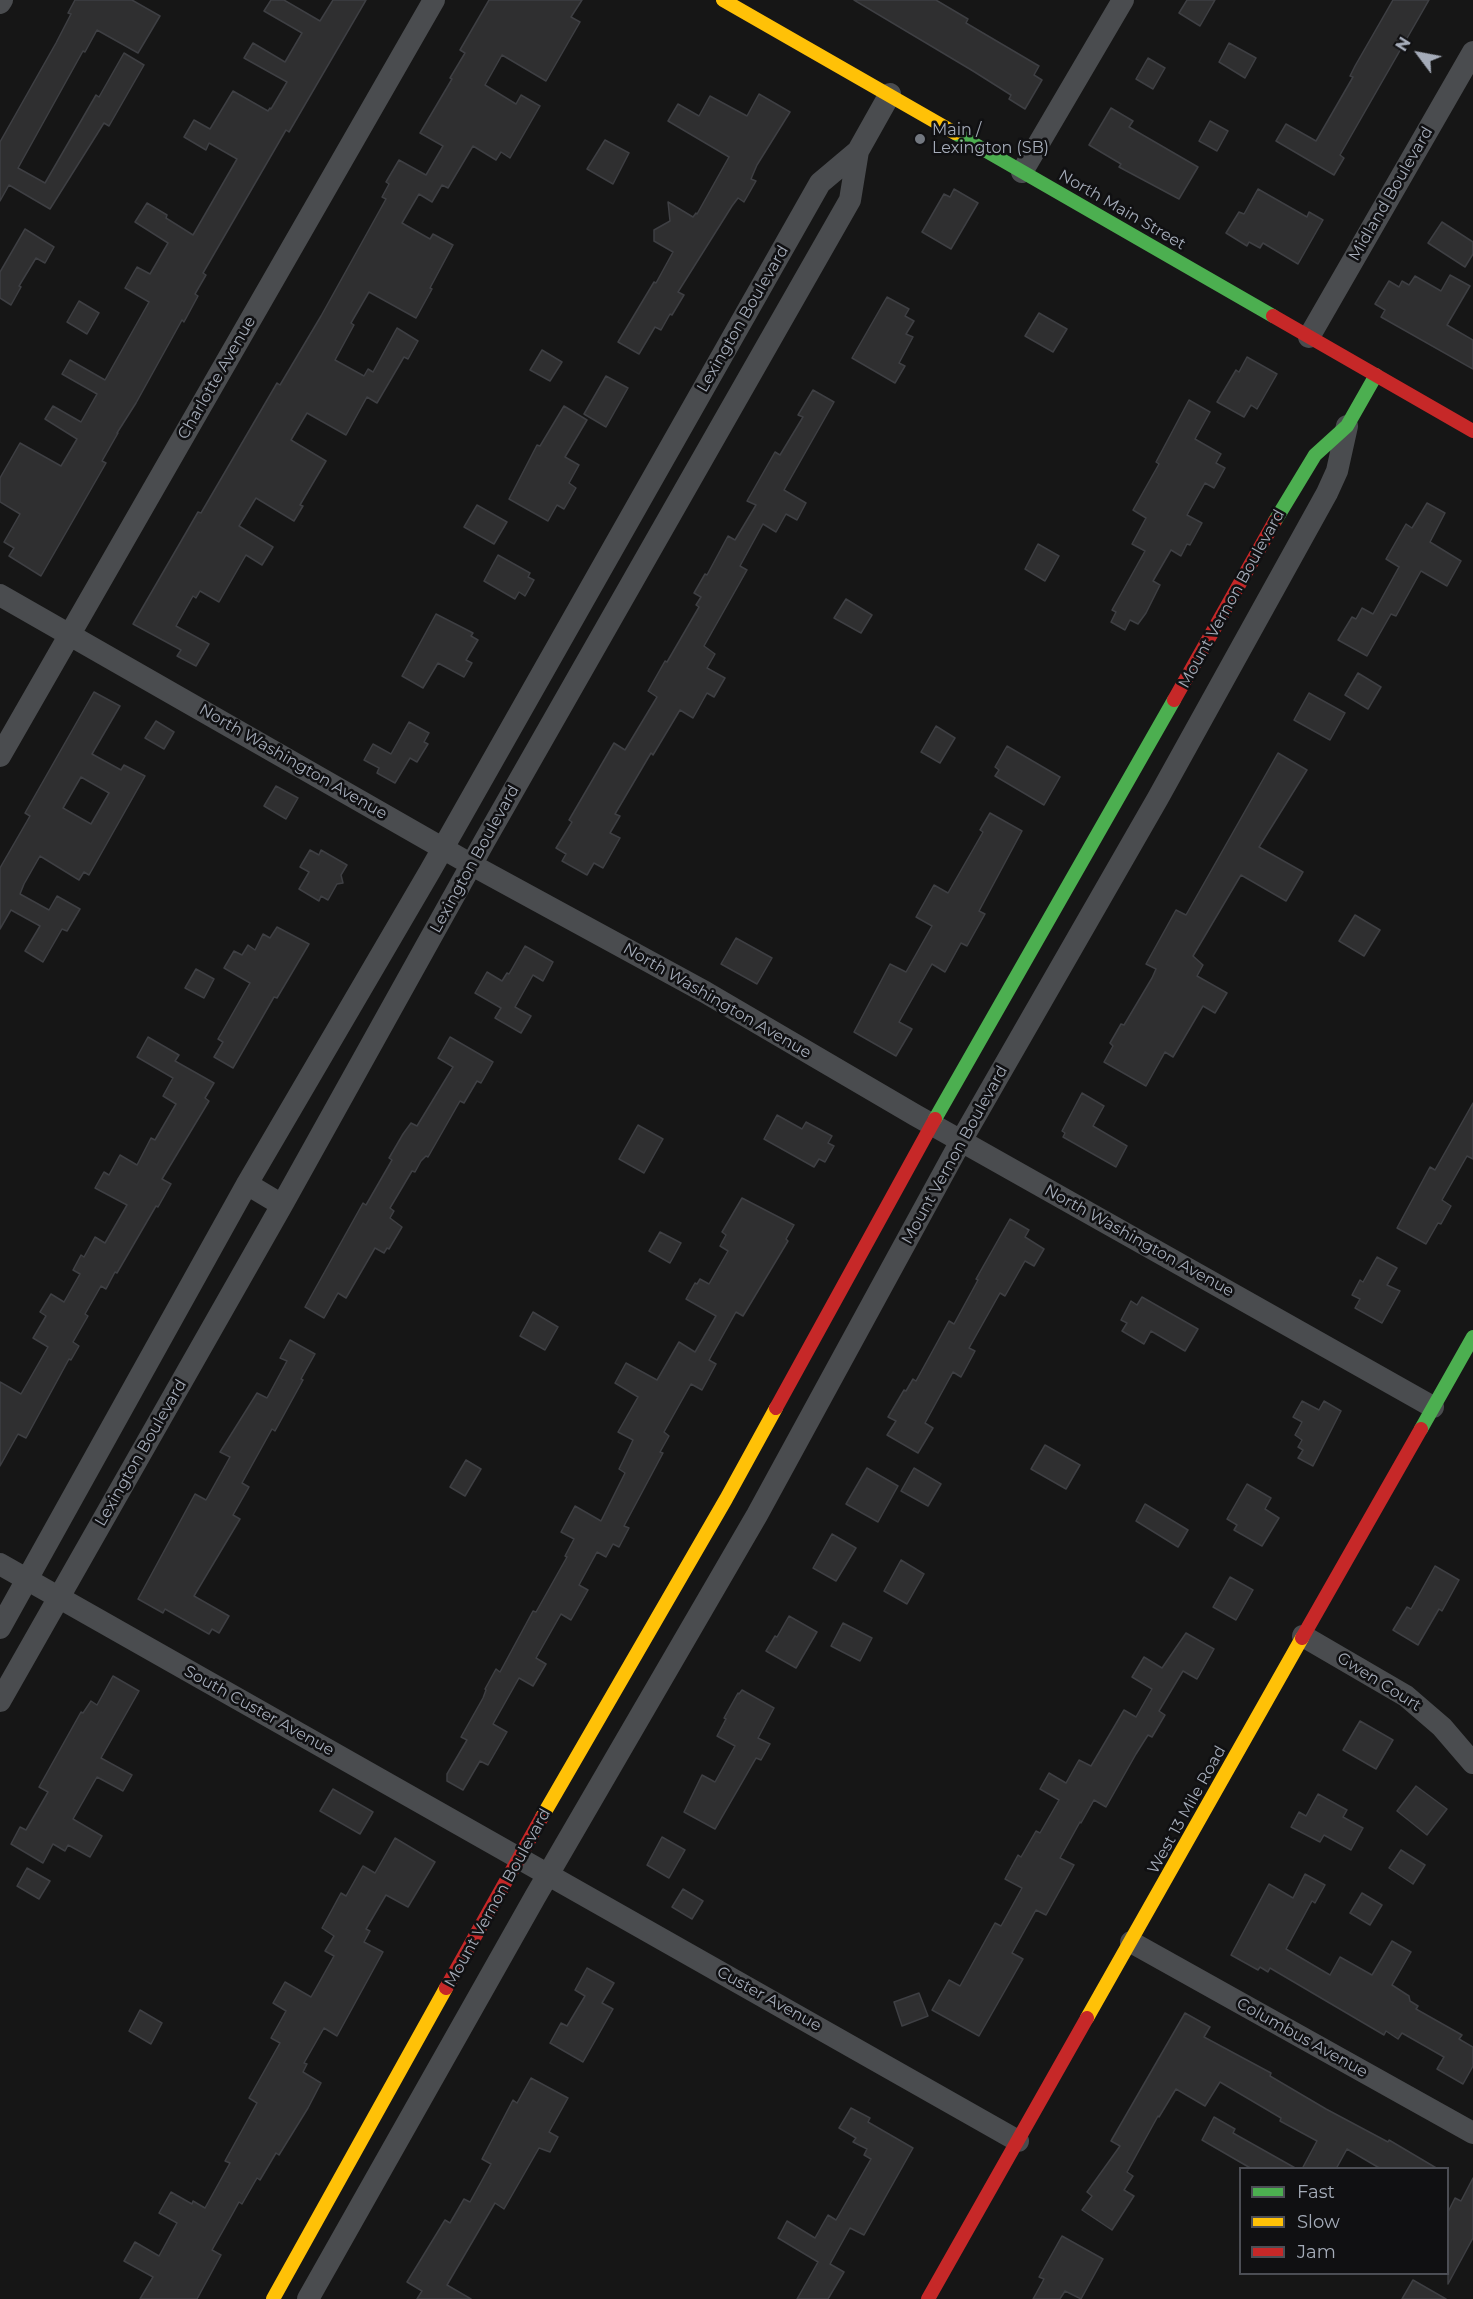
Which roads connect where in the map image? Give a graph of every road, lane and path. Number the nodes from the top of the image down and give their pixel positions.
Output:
1 (434, 0) edge
2 (723, 0) edge
3 (1123, 0) edge
4 (751, 7) edge
5 (1473, 52) edge
6 (890, 94) junction
7 (858, 151) junction
8 (1022, 172) junction
9 (1309, 337) junction
10 (1376, 375) junction
11 (1347, 426) junction
12 (1473, 431) edge
13 (641, 498) junction
14 (670, 515) junction
15 (0, 595) edge
16 (69, 635) junction
17 (0, 756) edge
18 (1129, 782) junction
19 (1158, 798) junction
20 (443, 849) junction
21 (472, 865) junction
22 (934, 1125) junction
23 (961, 1141) junction
24 (247, 1184) junction
25 (282, 1205) junction
26 (1473, 1337) edge
27 (1433, 1407) junction
28 (726, 1499) junction
29 (757, 1515) junction
30 (0, 1564) edge
31 (27, 1580) junction
32 (58, 1598) junction
33 (0, 1628) edge
34 (1303, 1636) junction
35 (0, 1701) edge
36 (1473, 1763) edge
37 (519, 1857) junction
38 (548, 1874) junction
39 (1131, 1942) junction
40 (1473, 2133) edge
41 (1018, 2141) junction
42 (934, 2297) edge
43 (273, 2299) edge
44 (308, 2299) edge

1 - 16 street, Charlotte Avenue
2 - 4 street, North Main Street
3 - 8 street
4 - 6 street, North Main Street
5 - 9 street, Midland Boulevard
6 - 7 street, Lexington Boulevard
6 - 8 street, North Main Street
7 - 13 street, Lexington Boulevard
7 - 14 street, Lexington Boulevard
8 - 9 street, North Main Street
9 - 10 street, North Main Street
10 - 11 street, Mount Vernon Boulevard
10 - 12 street, North Main Street
11 - 18 street, Mount Vernon Boulevard
11 - 19 street, Mount Vernon Boulevard
13 - 14 street
13 - 20 street, Lexington Boulevard
14 - 21 street, Lexington Boulevard
15 - 16 street, North Washington Avenue
16 - 17 street, Charlotte Avenue
16 - 20 street, North Washington Avenue
18 - 19 street
18 - 22 street, Mount Vernon Boulevard
19 - 23 street, Mount Vernon Boulevard
20 - 21 street, North Washington Avenue
20 - 24 street, Lexington Boulevard
21 - 22 street, North Washington Avenue
21 - 25 street, Lexington Boulevard
22 - 23 street, North Washington Avenue
22 - 28 street, Mount Vernon Boulevard
23 - 27 street, North Washington Avenue
23 - 29 street, Mount Vernon Boulevard
24 - 25 street
24 - 31 street, Lexington Boulevard
25 - 32 street, Lexington Boulevard
26 - 27 street, West 13 Mile Road
27 - 34 street, West 13 Mile Road
28 - 29 street
28 - 37 street, Mount Vernon Boulevard
29 - 38 street, Mount Vernon Boulevard
30 - 31 street, South Custer Avenue
31 - 32 street, South Custer Avenue
31 - 33 street, Lexington Boulevard
32 - 35 street, Lexington Boulevard
32 - 37 street, South Custer Avenue
34 - 36 street, Gwen Court
34 - 39 street, West 13 Mile Road
37 - 38 street, Custer Avenue
37 - 43 street, Mount Vernon Boulevard
38 - 41 street, Custer Avenue
38 - 44 street, Mount Vernon Boulevard
39 - 40 street, Columbus Avenue
39 - 41 street, West 13 Mile Road
41 - 42 street, West 13 Mile Road

